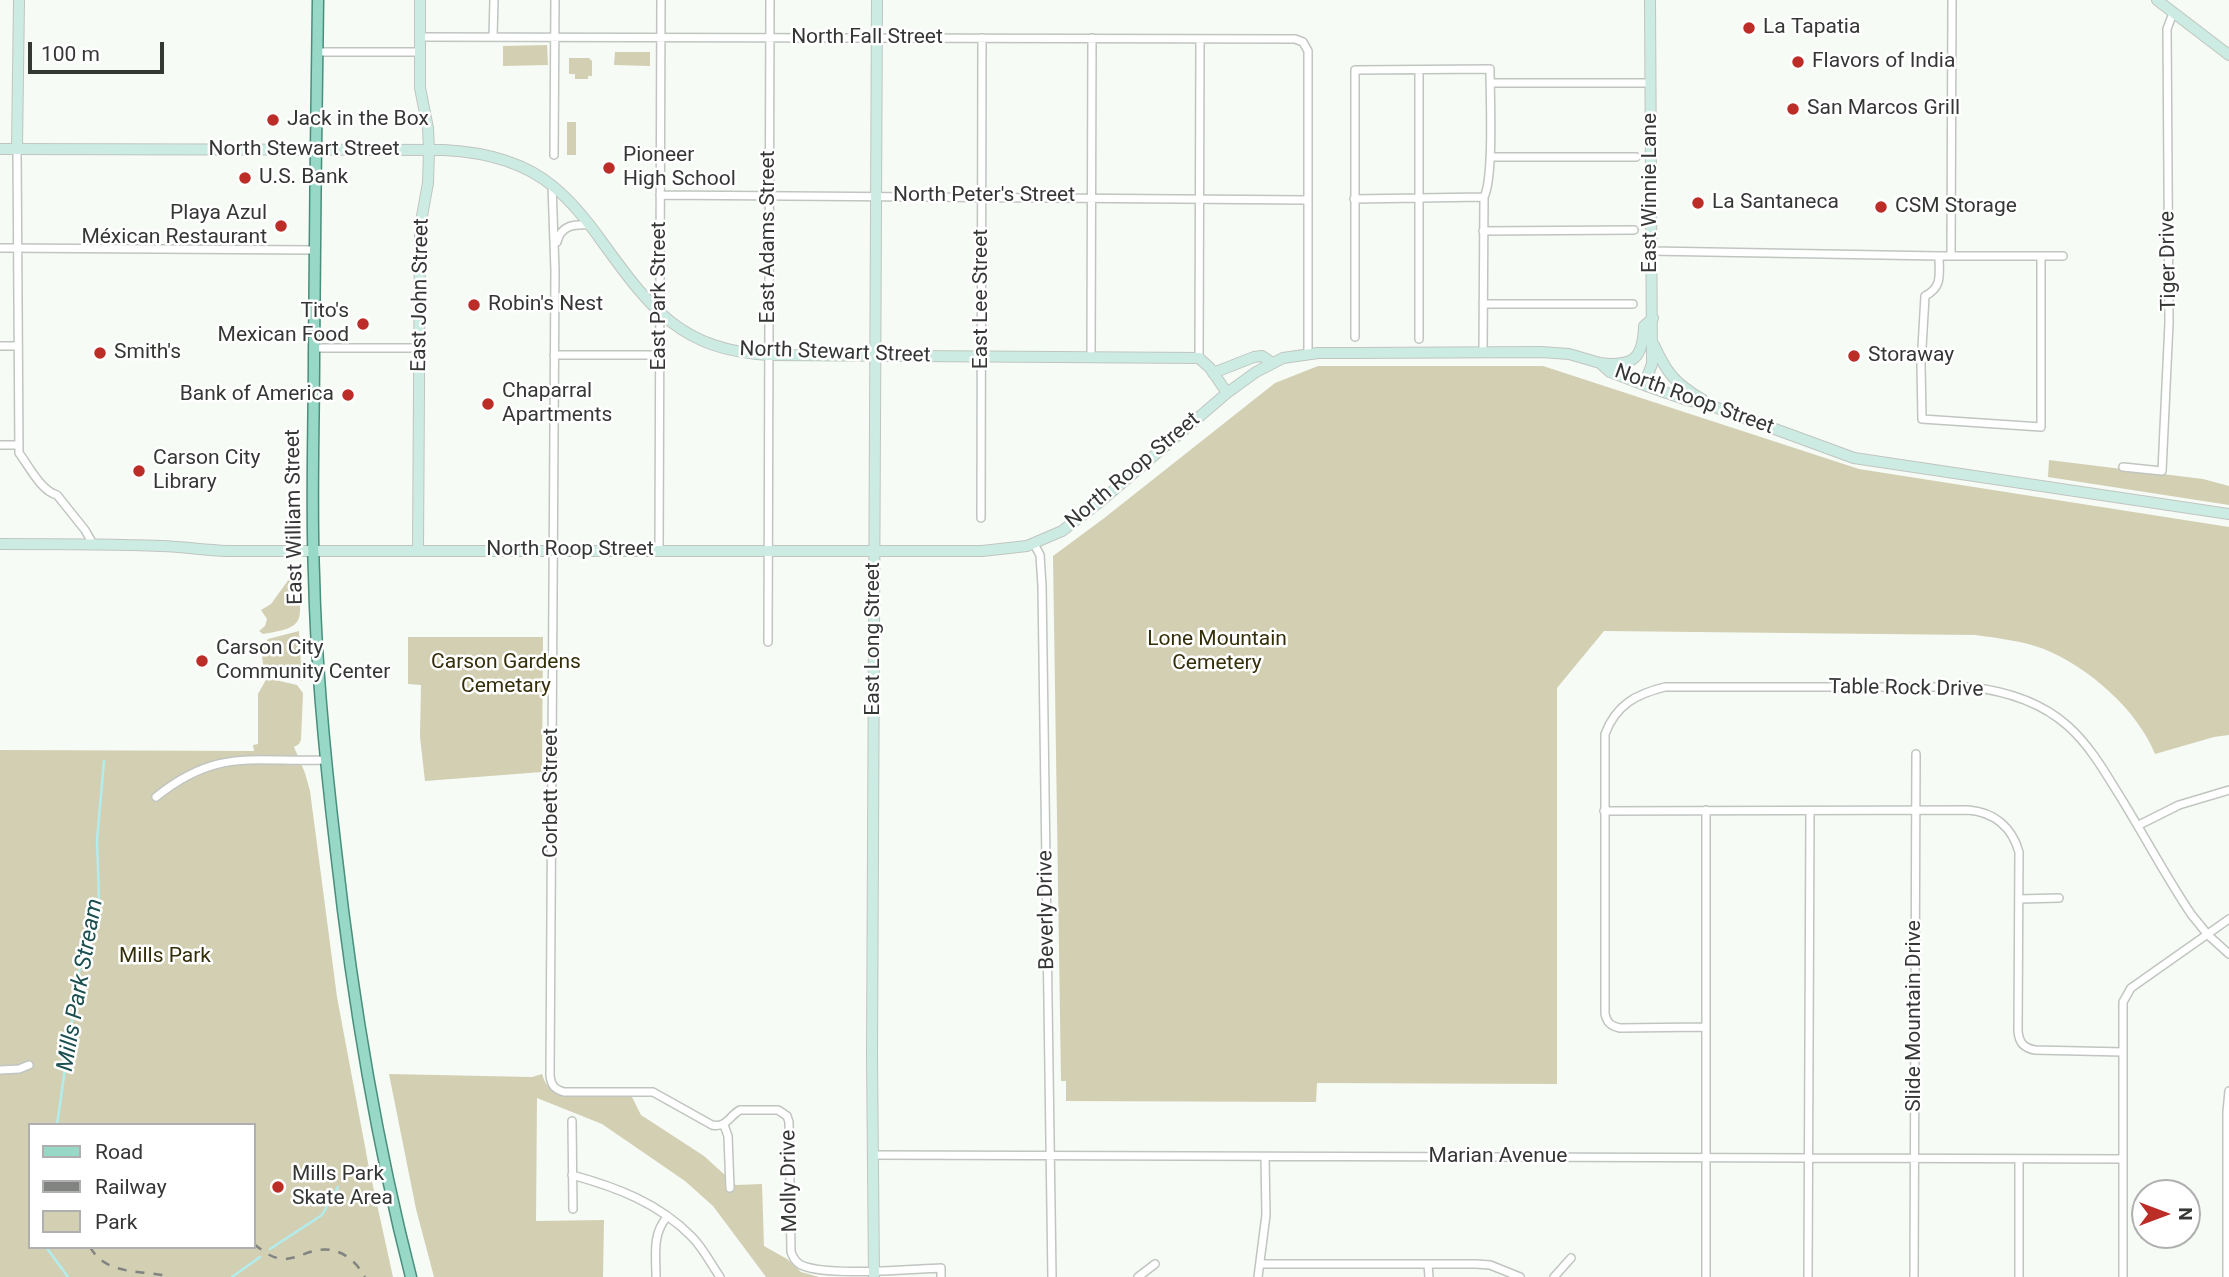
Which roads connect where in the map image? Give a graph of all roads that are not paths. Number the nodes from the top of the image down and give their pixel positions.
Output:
1 (19, 0) edge
2 (318, 0) edge
3 (420, 0) edge
4 (494, 0) edge
5 (555, 0) edge
6 (661, 0) edge
7 (770, 0) edge
8 (877, 0) edge
9 (1650, 0) edge
10 (1952, 0) edge
11 (2157, 0) edge
12 (2173, 13) junction
13 (420, 37) junction
14 (494, 37) junction
15 (877, 37) junction
16 (555, 38) junction
17 (770, 38) junction
18 (982, 38) junction
19 (1092, 38) junction
20 (661, 39) junction
21 (1200, 39) junction
22 (317, 52) junction
23 (419, 52) junction
24 (2229, 55) edge
25 (1419, 70) junction
26 (1490, 83) junction
27 (1650, 83) junction
28 (0, 149) edge
29 (18, 149) junction
30 (315, 150) junction
31 (429, 150) junction
32 (554, 155) dead end
33 (1490, 157) junction
34 (1636, 157) dead end
35 (552, 185) junction
36 (660, 195) junction
37 (768, 195) junction
38 (877, 195) junction
39 (982, 197) junction
40 (1092, 197) junction
41 (1484, 197) junction
42 (1419, 198) junction
43 (1200, 199) junction
44 (1354, 199) junction
45 (1308, 200) junction
46 (590, 225) junction
47 (1634, 230) dead end
48 (1483, 231) junction
49 (0, 248) edge
50 (18, 248) junction
51 (314, 250) junction
52 (555, 250) junction
53 (1651, 251) junction
54 (1940, 256) junction
55 (1951, 256) junction
56 (2063, 256) dead end
57 (2040, 257) junction
58 (1483, 304) junction
59 (1633, 304) dead end
60 (660, 314) junction
61 (1653, 318) junction
62 (1355, 337) dead end
63 (1419, 339) dead end
64 (1652, 341) junction
65 (0, 346) edge
66 (18, 346) junction
67 (314, 348) junction
68 (419, 348) junction
69 (1483, 353) junction
70 (554, 355) junction
71 (660, 355) junction
72 (768, 355) junction
73 (1308, 355) junction
74 (876, 356) junction
75 (982, 357) junction
76 (1091, 357) junction
77 (1199, 358) junction
78 (1271, 362) junction
79 (1600, 363) junction
80 (1213, 373) junction
81 (1644, 385) junction
82 (1227, 393) junction
83 (1712, 405) junction
84 (0, 445) edge
85 (18, 445) junction
86 (2123, 467) dead end
87 (2229, 514) edge
88 (981, 518) dead end
89 (0, 544) edge
90 (93, 544) junction
91 (1034, 544) junction
92 (313, 550) junction
93 (418, 550) junction
94 (554, 550) junction
95 (659, 550) junction
96 (768, 550) junction
97 (875, 550) junction
98 (768, 642) dead end
99 (1916, 754) dead end
100 (326, 760) junction
101 (2229, 790) edge
102 (156, 797) dead end
103 (1706, 810) junction
104 (1604, 811) junction
105 (1810, 811) junction
106 (1915, 811) junction
107 (2138, 825) junction
108 (2059, 898) dead end
109 (2019, 899) junction
110 (2229, 919) edge
111 (2208, 935) junction
112 (2229, 954) edge
113 (1705, 1027) junction
114 (2123, 1052) junction
115 (29, 1065) dead end
116 (0, 1070) edge
117 (2229, 1091) edge
118 (572, 1121) dead end
119 (724, 1125) junction
120 (873, 1155) junction
121 (1049, 1157) junction
122 (1265, 1157) junction
123 (1704, 1158) junction
124 (1915, 1158) junction
125 (1809, 1159) junction
126 (2019, 1159) junction
127 (2123, 1159) junction
128 (572, 1175) junction
129 (730, 1188) dead end
130 (2228, 1204) edge
131 (573, 1209) dead end
132 (667, 1217) junction
133 (1571, 1258) dead end
134 (1260, 1264) junction
135 (1428, 1264) junction
136 (1155, 1265) dead end
137 (874, 1273) edge
138 (411, 1277) edge
139 (656, 1277) edge
140 (720, 1277) edge
141 (942, 1277) edge
142 (1052, 1277) edge
143 (1139, 1277) edge
144 (1258, 1277) edge
145 (1429, 1277) edge
146 (1520, 1277) edge
147 (1554, 1277) edge
148 (1706, 1277) edge
149 (1808, 1277) edge
150 (1914, 1277) edge
151 (2019, 1277) edge
152 (2123, 1277) edge
153 (2227, 1277) edge

1 - 29 street
2 - 22 main road, East William Street
3 - 13 street, East John Street
4 - 14 street
5 - 16 street
6 - 20 street, East Park Street
7 - 17 street, East Adams Street
8 - 15 street, East Long Street
9 - 27 street, East Winnie Lane
10 - 55 street
11 - 12 street
12 - 24 street
12 - 86 street, Tiger Drive
13 - 14 street, North Fall Street
13 - 23 street, East John Street
14 - 16 street, North Fall Street
15 - 17 street, North Fall Street
15 - 18 street, North Fall Street
15 - 38 street, East Long Street
16 - 20 street, North Fall Street
16 - 32 street
17 - 20 street, North Fall Street
17 - 37 street, East Adams Street
18 - 19 street, North Fall Street
18 - 39 street, East Lee Street
19 - 21 street, North Fall Street
19 - 40 street
20 - 36 street, East Park Street
21 - 43 street
21 - 45 street, North Fall Street
22 - 23 street
22 - 30 main road, East William Street
23 - 31 street, East John Street
25 - 26 street
25 - 42 street
25 - 44 street
26 - 27 street
26 - 33 street
27 - 53 street, East Winnie Lane
28 - 29 street, North Stewart Street
29 - 30 street, North Stewart Street
29 - 50 street
30 - 31 street, North Stewart Street
30 - 51 main road, East William Street
31 - 35 street, North Stewart Street
31 - 68 street, East John Street
33 - 34 street
33 - 41 street
35 - 46 street, North Stewart Street
35 - 52 street, Corbett Street
36 - 37 street, North Peter's Street
36 - 60 street, East Park Street
37 - 38 street, North Peter's Street
37 - 72 street, East Adams Street
38 - 39 street, North Peter's Street
38 - 74 street, East Long Street
39 - 40 street, North Peter's Street
39 - 75 street, East Lee Street
40 - 43 street, North Peter's Street
40 - 76 street
41 - 42 street
41 - 48 street
42 - 44 street
42 - 63 street
43 - 45 street, North Peter's Street
43 - 77 street
44 - 62 street
45 - 73 street
46 - 52 street
46 - 60 street, North Stewart Street
47 - 48 street
48 - 58 street
49 - 50 street
50 - 51 street
50 - 66 street
51 - 67 main road, East William Street
52 - 70 street, Corbett Street
53 - 54 street
53 - 61 street, East Winnie Lane
54 - 55 street
54 - 57 street
55 - 57 street
56 - 57 street
58 - 59 street
58 - 69 street
60 - 71 street, East Park Street
60 - 72 street, North Stewart Street
61 - 64 street, East Winnie Lane
61 - 79 street
64 - 81 street, East Winnie Lane
64 - 83 street
65 - 66 street
66 - 85 street
67 - 68 street
67 - 92 main road, East William Street
68 - 93 street, East John Street
69 - 73 street, North Roop Street
69 - 79 street, North Roop Street
70 - 71 street
70 - 94 street, Corbett Street
71 - 95 street, East Park Street
72 - 74 street, North Stewart Street
72 - 96 street, East Adams Street
73 - 78 street, North Roop Street
74 - 75 street, North Stewart Street
74 - 97 street, East Long Street
75 - 76 street, North Stewart Street
75 - 88 street, East Lee Street
76 - 77 street, North Stewart Street
77 - 80 street
78 - 80 street
78 - 82 street, North Roop Street
79 - 81 street, North Roop Street
80 - 82 street
81 - 83 street, North Roop Street
82 - 91 street, North Roop Street
83 - 87 street, North Roop Street
84 - 85 street
85 - 90 street
89 - 90 street, North Roop Street
90 - 92 street, North Roop Street
91 - 97 street, North Roop Street
91 - 121 street, Beverly Drive
92 - 93 street, North Roop Street
92 - 100 main road, East William Street
93 - 94 street, North Roop Street
94 - 95 street, North Roop Street
94 - 119 street, Corbett Street
95 - 96 street, North Roop Street
96 - 97 street, North Roop Street
96 - 98 street, East Adams Street
97 - 120 street, East Long Street
99 - 106 street, Slide Mountain Drive
100 - 102 street
100 - 138 main road, East William Street
101 - 107 street
103 - 104 street
103 - 105 street
103 - 113 street
104 - 107 street, Table Rock Drive
104 - 113 street, Table Rock Drive
105 - 106 street
105 - 125 street
106 - 109 street
106 - 124 street, Slide Mountain Drive
107 - 111 street, Table Rock Drive
108 - 109 street
109 - 114 street
110 - 111 street
111 - 112 street, Table Rock Drive
111 - 114 street
113 - 123 street
114 - 127 street
115 - 116 street
117 - 130 street
118 - 128 street
119 - 129 street
119 - 137 street, Molly Drive
120 - 121 street, Marian Avenue
120 - 137 street, East Long Street
121 - 122 street, Marian Avenue
121 - 142 street, Beverly Drive
122 - 123 street, Marian Avenue
122 - 134 street
123 - 125 street, Marian Avenue
123 - 148 street
124 - 125 street, Marian Avenue
124 - 126 street, Marian Avenue
124 - 150 street, Slide Mountain Drive
125 - 149 street
126 - 127 street, Marian Avenue
126 - 151 street
127 - 152 street
128 - 131 street
128 - 132 street
130 - 153 street
132 - 139 street
132 - 140 street
133 - 147 street
134 - 135 street
134 - 144 street
135 - 145 street
135 - 146 street
136 - 143 street
137 - 141 street, Molly Drive

